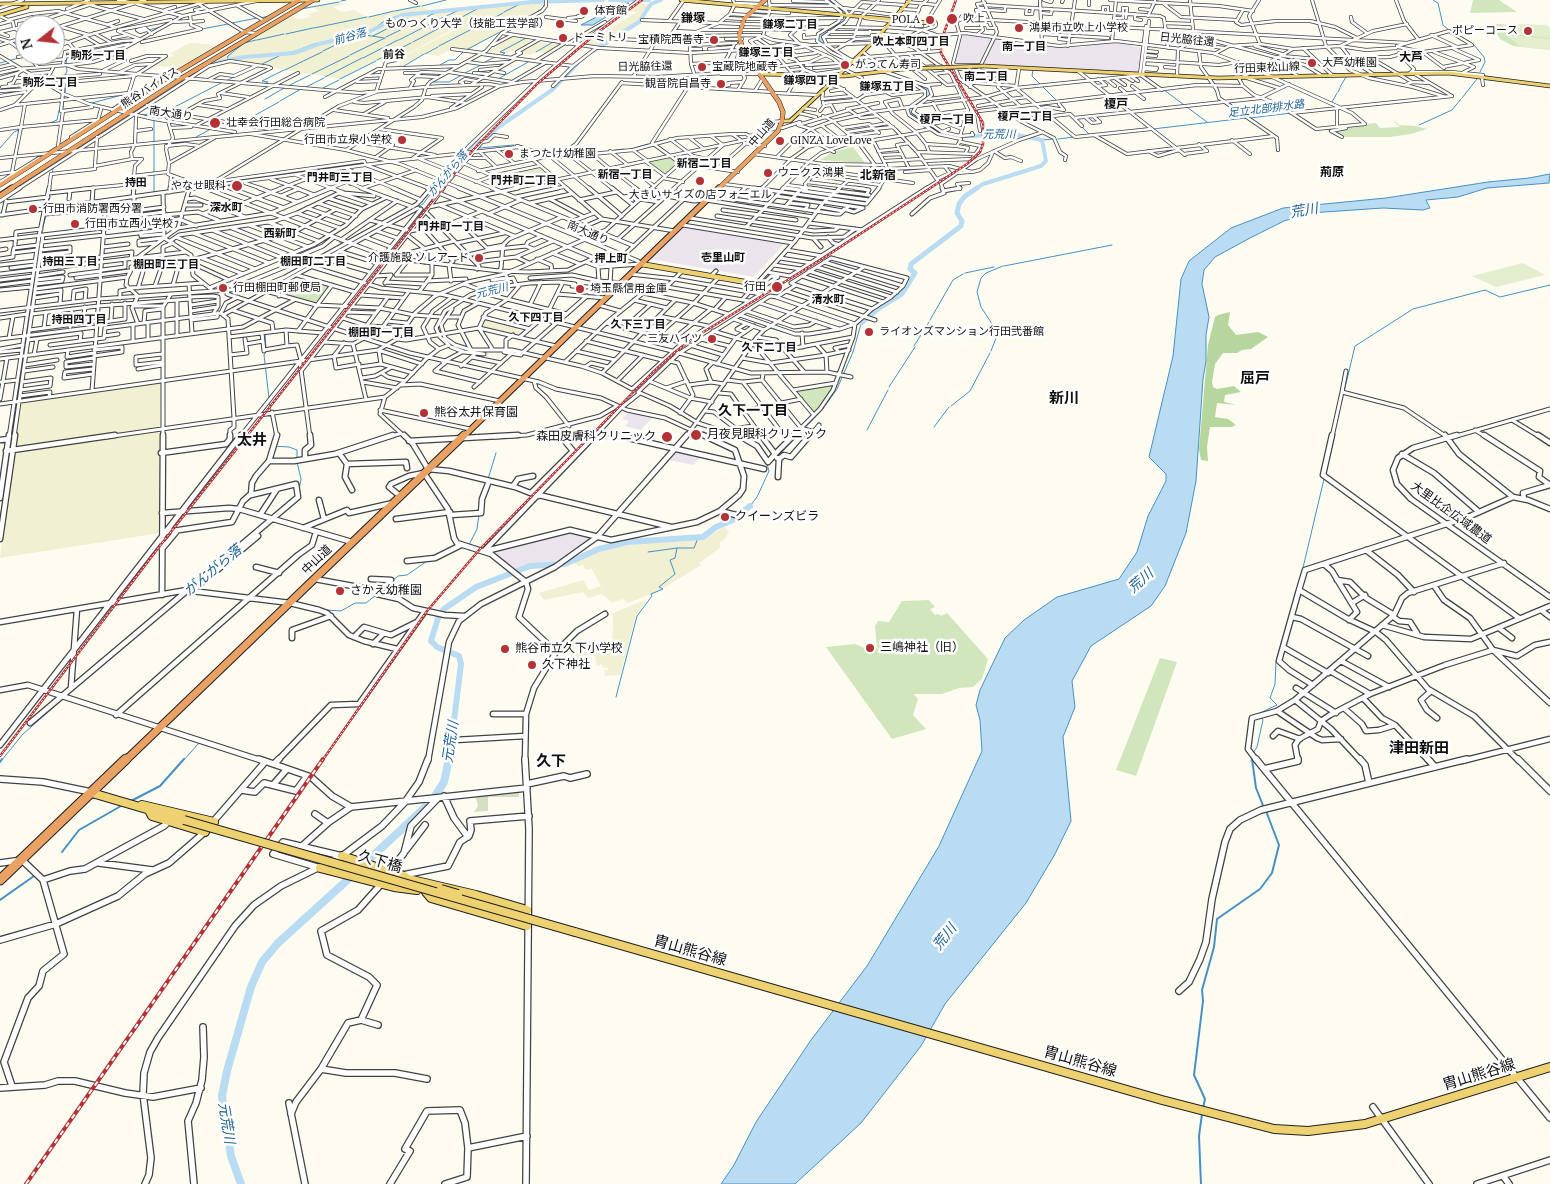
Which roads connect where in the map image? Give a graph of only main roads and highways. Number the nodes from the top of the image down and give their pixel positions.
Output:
1 (47, 0) edge
2 (261, 0) edge
3 (287, 0) edge
4 (301, 0) edge
5 (318, 0) edge
6 (683, 0) edge
7 (689, 0) edge
8 (767, 0) edge
9 (208, 1) edge
10 (231, 1) edge
11 (311, 1) edge
12 (0, 4) edge
13 (34, 4) junction
14 (735, 4) edge
15 (905, 4) edge
16 (757, 7) junction
17 (286, 8) junction
18 (0, 15) edge
19 (273, 16) junction
20 (285, 17) junction
21 (892, 19) junction
22 (930, 23) road end
23 (199, 59) junction
24 (210, 60) junction
25 (752, 60) junction
26 (202, 65) junction
27 (842, 71) junction
28 (762, 76) junction
29 (170, 77) junction
30 (180, 78) junction
31 (1550, 86) edge
32 (149, 89) junction
33 (146, 104) junction
34 (121, 113) junction
35 (98, 121) junction
36 (784, 121) junction
37 (86, 140) junction
38 (764, 146) junction
39 (54, 150) junction
40 (68, 151) junction
41 (35, 163) junction
42 (0, 184) edge
43 (0, 196) edge
44 (707, 201) junction
45 (675, 231) junction
46 (641, 264) junction
47 (757, 284) road end
48 (92, 793) junction
49 (125, 802) junction
50 (149, 810) junction
51 (214, 822) road end
52 (205, 832) road end
53 (260, 841) junction
54 (342, 856) road end
55 (320, 868) road end
56 (400, 878) junction
57 (0, 880) edge
58 (426, 884) junction
59 (406, 888) junction
60 (426, 892) junction
61 (438, 892) junction
62 (527, 910) road end
63 (527, 926) road end
64 (575, 932) junction
65 (604, 941) joint
66 (1550, 1067) edge

1 - 13 main road
2 - 3 main road
2 - 10 main road
3 - 4 main road
4 - 11 main road
4 - 17 highway, 熊谷バイパス
5 - 11 main road
6 - 14 main road
7 - 14 main road
8 - 16 highway
9 - 10 main road
9 - 13 main road
11 - 17 highway
11 - 20 highway, 熊谷バイパス
12 - 13 main road
13 - 18 main road
14 - 16 main road
15 - 21 main road
16 - 21 main road
16 - 25 highway, 中山道
17 - 19 highway, 熊谷バイパス
19 - 20 highway
19 - 23 highway, 熊谷バイパス
20 - 24 highway, 熊谷バイパス
21 - 22 main road
21 - 27 main road
23 - 24 highway
23 - 29 highway, 熊谷バイパス
24 - 26 highway, 熊谷バイパス
25 - 28 highway, 中山道
25 - 28 highway, 中山道
26 - 29 highway
26 - 30 highway, 熊谷バイパス
27 - 28 main road
27 - 31 main road, 行田東松山線, bridge
27 - 36 main road
28 - 36 highway, 中山道
29 - 32 highway, 熊谷バイパス
30 - 32 highway
30 - 33 highway, 熊谷バイパス
32 - 34 highway, 熊谷バイパス
33 - 34 highway, 熊谷バイパス
33 - 34 highway
34 - 35 highway
34 - 35 highway, 熊谷バイパス
34 - 37 highway, 熊谷バイパス
35 - 39 highway, 熊谷バイパス
36 - 38 highway, 中山道
36 - 38 highway, 中山道
37 - 39 highway
37 - 40 highway, 熊谷バイパス
38 - 44 highway, 中山道
39 - 41 highway, 熊谷バイパス
40 - 41 highway
40 - 43 highway, 熊谷バイパス
41 - 42 highway, 熊谷バイパス
44 - 45 highway, 中山道
44 - 45 highway, 中山道
45 - 46 highway, 中山道
46 - 47 main road
46 - 48 highway, 中山道
48 - 49 main road
48 - 57 highway, 中山道
49 - 50 main road
49 - 51 main road
50 - 52 main road
50 - 53 main road, 久下橋, bridge
53 - 56 main road, bridge
53 - 64 main road, 久下橋, bridge
54 - 56 main road
55 - 59 main road
56 - 58 main road
56 - 59 main road
58 - 61 main road
58 - 62 main road
59 - 60 main road
60 - 61 main road
60 - 63 main road
61 - 64 main road, bridge
64 - 65 main road, 久下橋
65 - 66 main road, 胄山熊谷線

